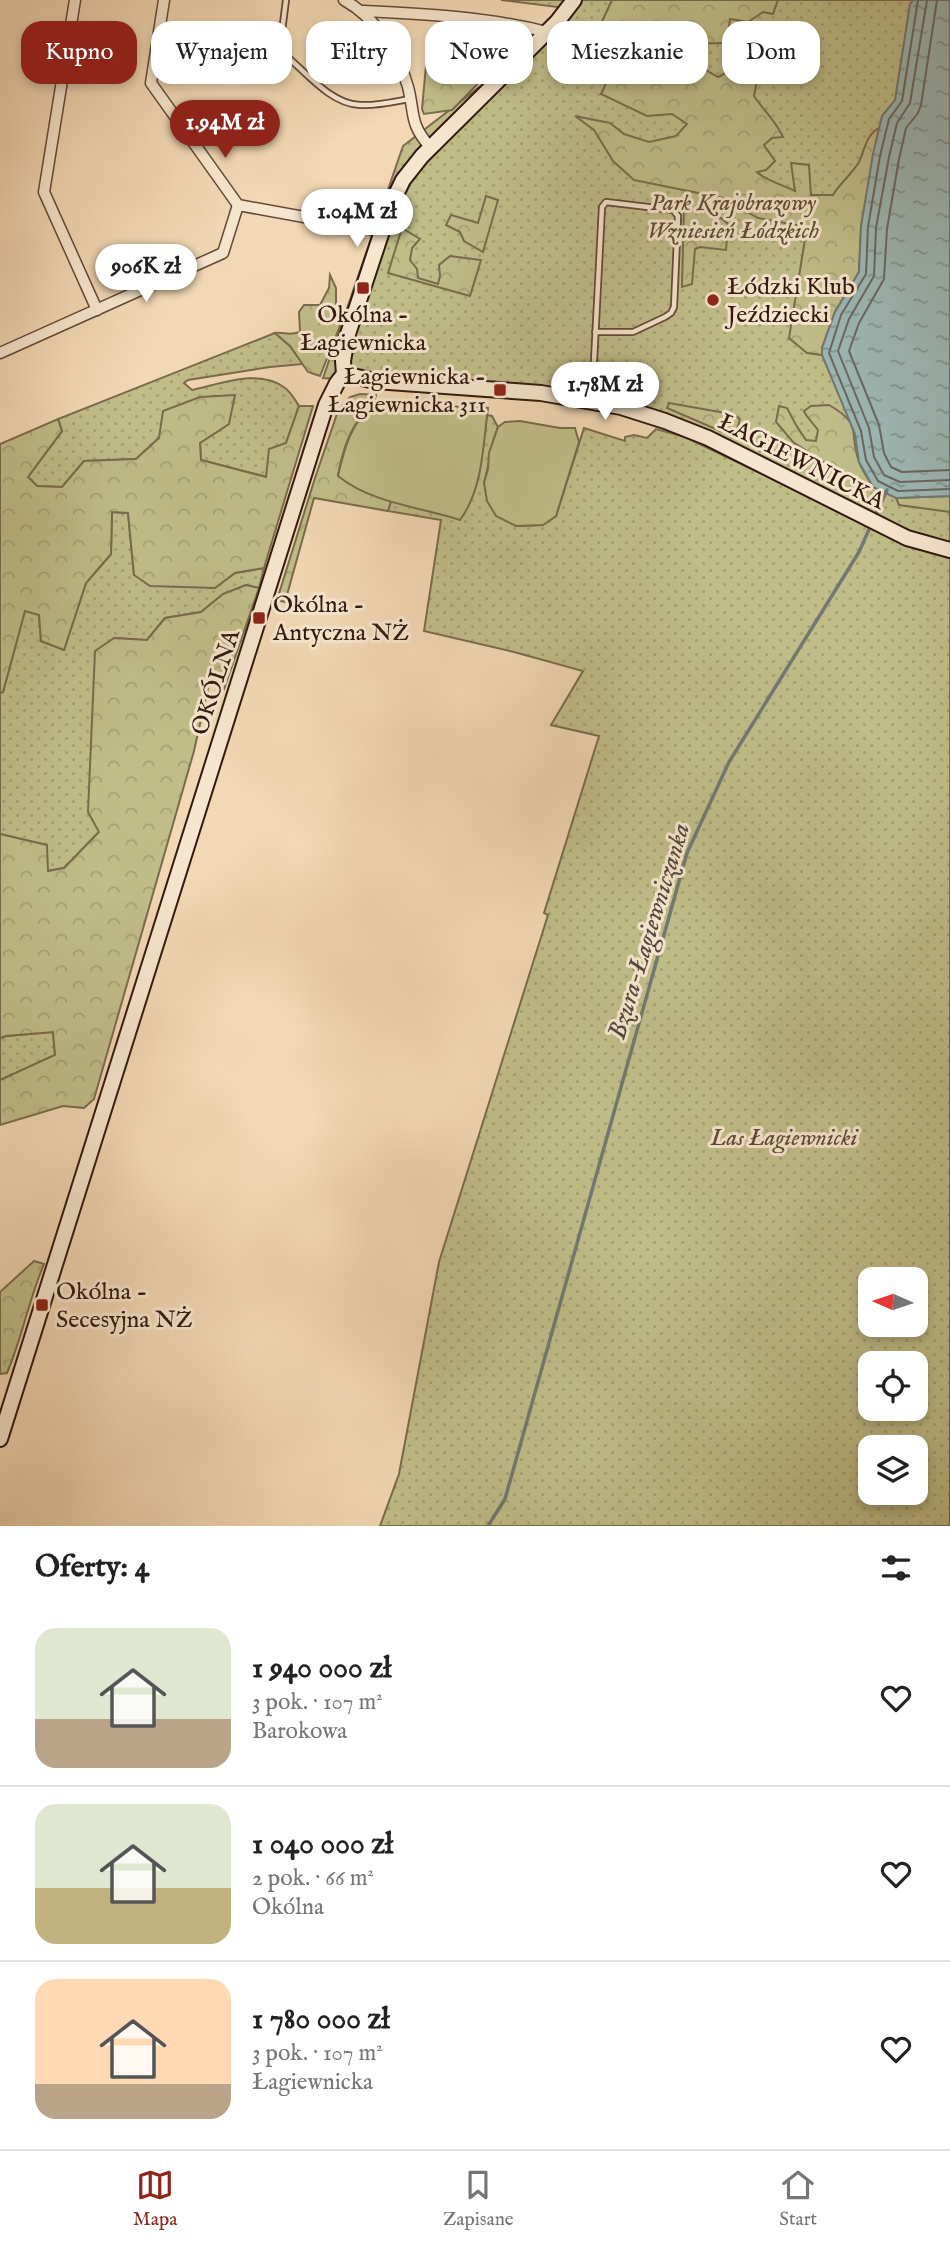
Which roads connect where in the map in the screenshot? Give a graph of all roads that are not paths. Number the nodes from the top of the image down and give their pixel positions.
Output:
1 (75, 0) edge
2 (164, 0) edge
3 (286, 0) edge
4 (345, 0) edge
5 (574, 0) edge
6 (363, 11) junction
7 (556, 21) edge
8 (547, 32) joint
9 (411, 99) junction
10 (430, 147) junction
11 (238, 205) junction
12 (382, 231) junction
13 (97, 310) junction
14 (595, 332) junction
15 (0, 353) edge
16 (344, 374) junction
17 (592, 401) junction
18 (950, 550) edge
19 (0, 1439) edge

1 - 13 street
2 - 11 street
3 - 9 lane
4 - 6 street
5 - 7 street, OKÓLNA
6 - 8 street
6 - 9 street
8 - 10 street, OKÓLNA
9 - 10 street
10 - 12 street, OKÓLNA
11 - 12 street
11 - 13 street
12 - 16 street, OKÓLNA
13 - 15 street
14 - 14 lane
14 - 17 lane
16 - 17 street, ŁAGIEWNICKA
16 - 19 street, OKÓLNA
17 - 18 street, ŁAGIEWNICKA

